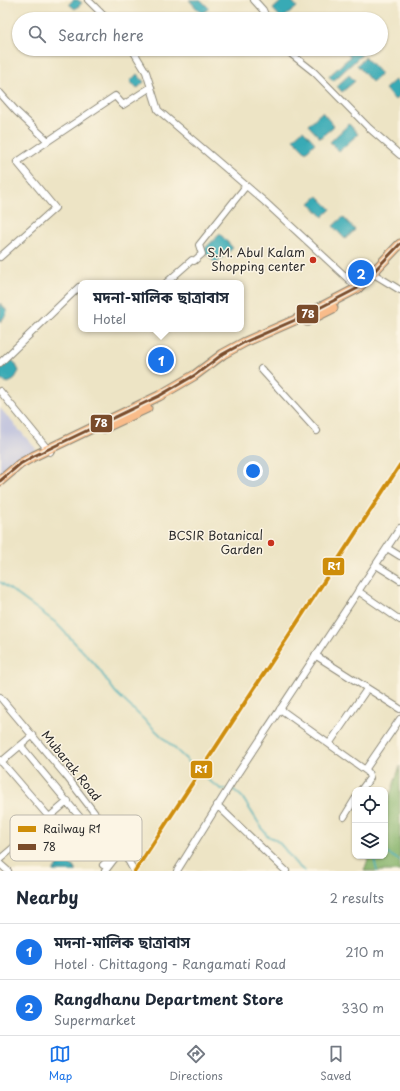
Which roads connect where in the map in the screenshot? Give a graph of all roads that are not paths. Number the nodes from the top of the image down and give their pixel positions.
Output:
1 (88, 0) edge
2 (254, 0) edge
3 (100, 12) edge
4 (264, 12) edge
5 (136, 56) edge
6 (294, 56) edge
7 (150, 87) junction
8 (0, 93) edge
9 (48, 141) junction
10 (400, 155) edge
11 (246, 186) junction
12 (400, 244) edge
13 (400, 252) edge
14 (0, 257) edge
15 (377, 276) junction
16 (169, 280) edge
17 (78, 288) edge
18 (359, 289) junction
19 (400, 290) edge
20 (0, 363) edge
21 (261, 369) dead end
22 (0, 391) edge
23 (317, 431) dead end
24 (50, 451) junction
25 (0, 481) edge
26 (0, 485) edge
27 (400, 528) edge
28 (387, 548) junction
29 (400, 556) edge
30 (376, 564) junction
31 (400, 580) edge
32 (358, 591) junction
33 (400, 620) edge
34 (315, 655) junction
35 (367, 689) junction
36 (0, 697) edge
37 (280, 709) junction
38 (400, 709) edge
39 (400, 719) edge
40 (32, 735) junction
41 (329, 744) junction
42 (21, 746) junction
43 (1, 761) edge
44 (365, 770) junction
45 (363, 787) edge
46 (68, 801) junction
47 (352, 804) edge
48 (217, 805) junction
49 (47, 815) edge
50 (51, 815) edge
51 (79, 815) edge
52 (95, 815) edge
53 (344, 817) dead end
54 (10, 850) edge
55 (0, 859) edge
56 (129, 861) edge
57 (0, 864) edge
58 (8, 871) edge
59 (134, 871) edge
60 (177, 871) edge
61 (286, 871) edge

1 - 3 street
2 - 4 street
5 - 7 street
6 - 10 street
7 - 9 street
7 - 11 street
8 - 9 street
9 - 14 street
11 - 16 street
11 - 18 street
12 - 18 highway
13 - 15 highway
15 - 18 highway
15 - 19 street
17 - 20 street
18 - 24 highway
21 - 23 street
22 - 24 street
24 - 25 highway
24 - 26 highway
27 - 28 street
28 - 29 street
28 - 30 street
30 - 31 street
30 - 32 street
32 - 33 street
32 - 34 street
34 - 35 street
34 - 37 street
35 - 38 street
35 - 41 street
36 - 40 street, Mubarak Road
37 - 41 street
37 - 48 street
39 - 44 street
40 - 42 street
40 - 52 street, Mubarak Road
41 - 44 street
42 - 43 street
42 - 46 street
43 - 49 street
44 - 45 street
46 - 50 street
46 - 51 street
47 - 53 street
48 - 60 street
48 - 61 street
54 - 55 street
56 - 59 street, Mubarak Road
57 - 58 street

